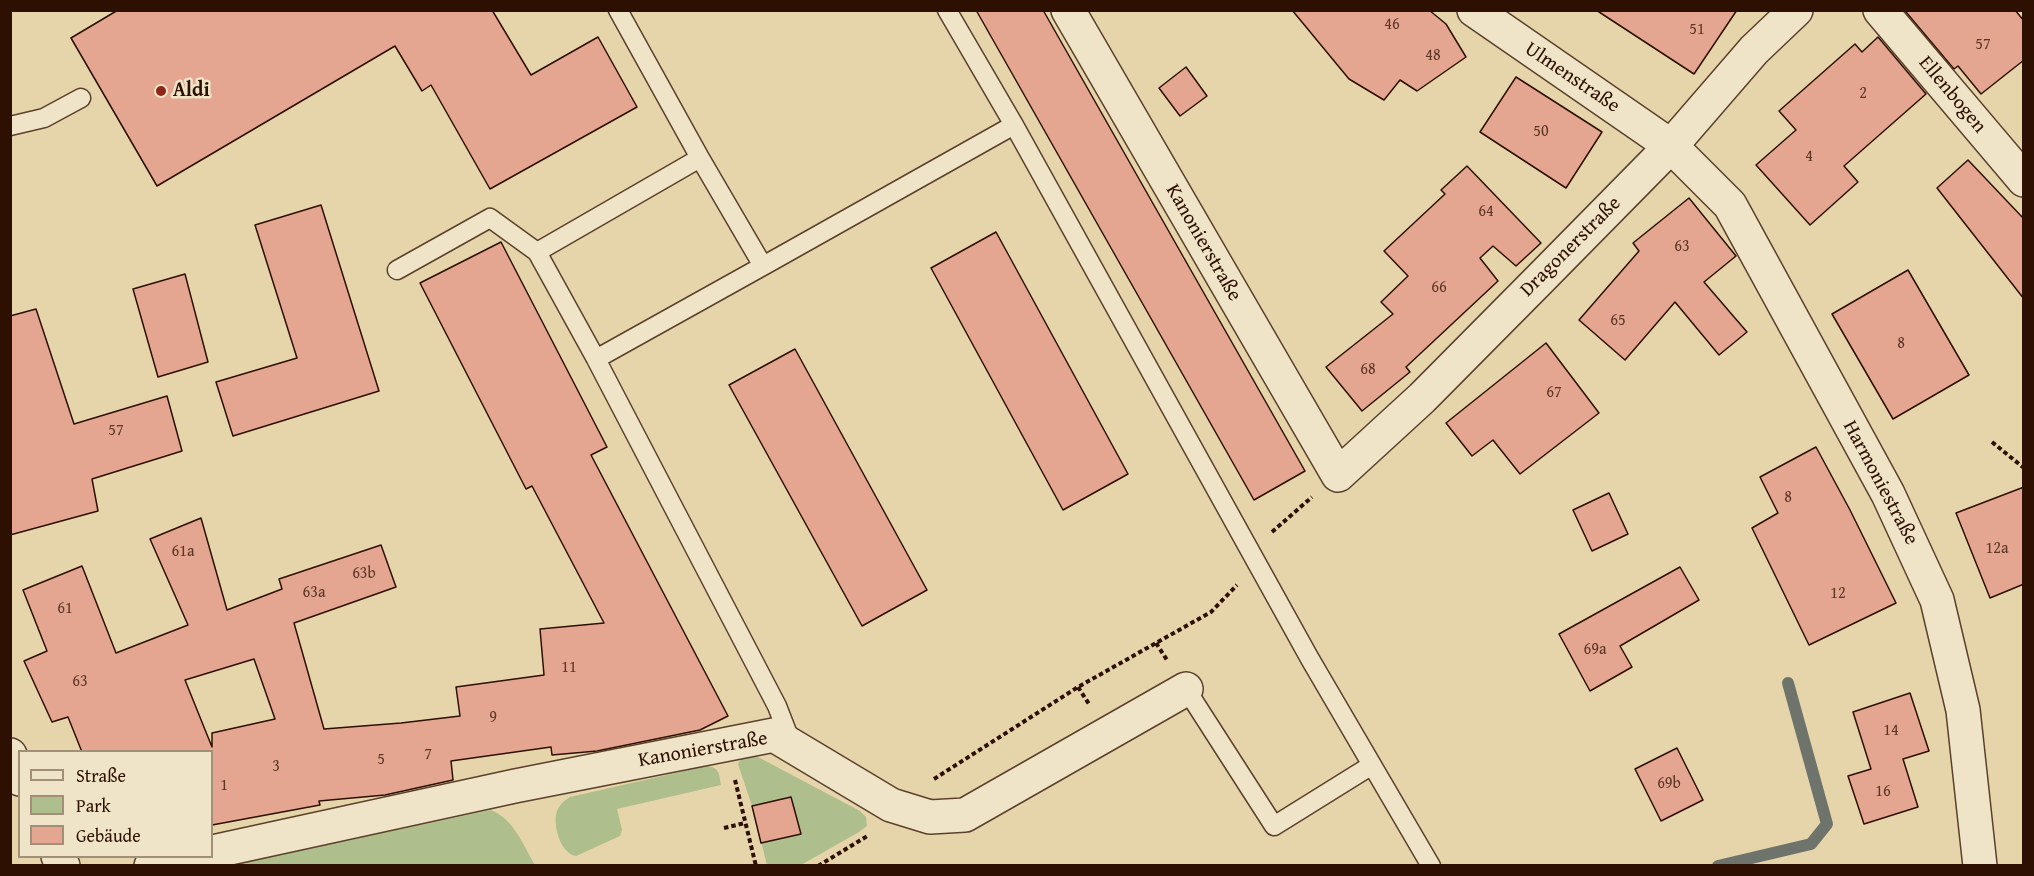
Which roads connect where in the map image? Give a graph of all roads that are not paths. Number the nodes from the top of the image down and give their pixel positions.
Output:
1 (618, 10) edge
2 (947, 10) edge
3 (1068, 10) edge
4 (1474, 10) edge
5 (1796, 10) edge
6 (1880, 10) edge
7 (81, 98) dead end
8 (1014, 124) junction
9 (10, 126) edge
10 (1671, 146) junction
11 (700, 159) junction
12 (2024, 180) edge
13 (537, 252) junction
14 (763, 266) junction
15 (397, 270) dead end
16 (596, 359) junction
17 (1338, 475) joint
18 (1186, 688) joint
19 (792, 745) junction
20 (1371, 765) junction
21 (213, 852) edge
22 (184, 858) edge
23 (151, 866) edge
24 (1431, 866) edge
25 (1980, 866) edge

1 - 11 lane
2 - 8 lane
3 - 17 street, Kanonierstraße
4 - 10 street, Ulmenstraße
5 - 10 street, Dragonerstraße
6 - 12 street, Ellenbogen
7 - 9 lane
8 - 14 lane
8 - 20 lane
10 - 17 street, Dragonerstraße
10 - 25 street, Harmoniestraße
11 - 13 lane
11 - 14 lane
13 - 15 lane
13 - 16 lane
14 - 16 lane
16 - 19 lane
18 - 19 street, Kanonierstraße
18 - 20 lane
19 - 21 street, Kanonierstraße
20 - 24 lane
22 - 23 street

